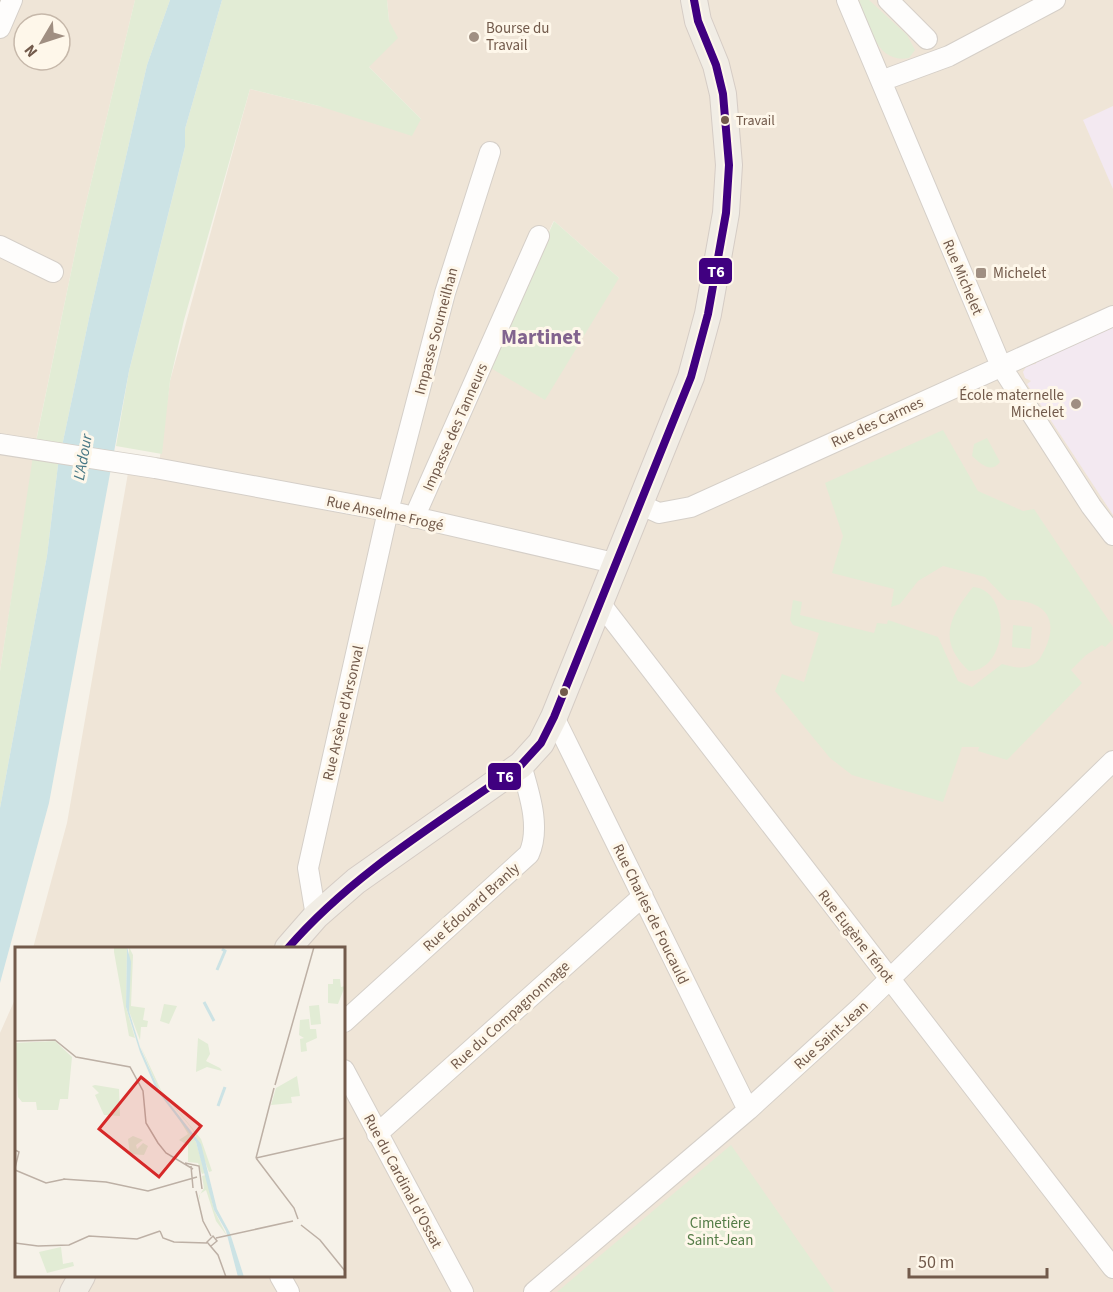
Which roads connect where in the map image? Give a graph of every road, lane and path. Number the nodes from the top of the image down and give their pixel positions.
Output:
1 (12, 0) edge
2 (694, 0) edge
3 (847, 0) edge
4 (888, 0) edge
5 (1055, 0) edge
6 (0, 28) edge
7 (927, 39) dead end
8 (881, 81) junction
9 (490, 153) dead end
10 (539, 237) dead end
11 (0, 246) edge
12 (53, 272) dead end
13 (1113, 316) edge
14 (1001, 366) junction
15 (0, 444) edge
16 (639, 504) junction
17 (388, 511) junction
18 (414, 518) junction
19 (1113, 535) edge
20 (614, 563) junction
21 (600, 603) junction
22 (554, 717) junction
23 (1113, 761) edge
24 (521, 765) junction
25 (643, 896) junction
26 (316, 916) junction
27 (289, 947) edge
28 (891, 980) junction
29 (345, 1021) edge
30 (345, 1072) edge
31 (748, 1110) junction
32 (377, 1134) junction
33 (1113, 1268) edge
34 (81, 1277) edge
35 (281, 1277) edge
36 (73, 1292) edge
37 (289, 1292) edge
38 (463, 1292) edge
39 (534, 1292) edge

1 - 6 street
2 - 16 main road
3 - 8 street, Rue Michelet
4 - 7 street
5 - 8 street
8 - 14 street, Rue Michelet
9 - 17 street, Impasse Soumeilhan
10 - 18 street, Impasse des Tanneurs
11 - 12 street
13 - 14 street, Rue des Carmes
14 - 16 street, Rue des Carmes
14 - 19 street, Rue Michelet
15 - 17 street, Rue Anselme Frogé
16 - 20 main road
17 - 18 street, Rue Anselme Frogé
17 - 26 street, Rue Arsène d'Arsonval
18 - 20 street, Rue Anselme Frogé
20 - 21 main road
21 - 22 main road
21 - 28 street, Rue Eugène Ténot
22 - 24 main road
22 - 25 street, Rue Charles de Foucauld
23 - 28 street, Rue Saint-Jean
24 - 26 main road
24 - 29 street, Rue Édouard Branly
25 - 31 street, Rue Charles de Foucauld
25 - 32 street, Rue du Compagnonnage
26 - 27 main road
28 - 31 street, Rue Saint-Jean
28 - 33 street, Rue Eugène Ténot
30 - 32 street, Rue du Cardinal d'Ossat
31 - 39 street, Rue Saint-Jean
32 - 38 street, Rue du Cardinal d'Ossat
34 - 36 main road
35 - 37 street

